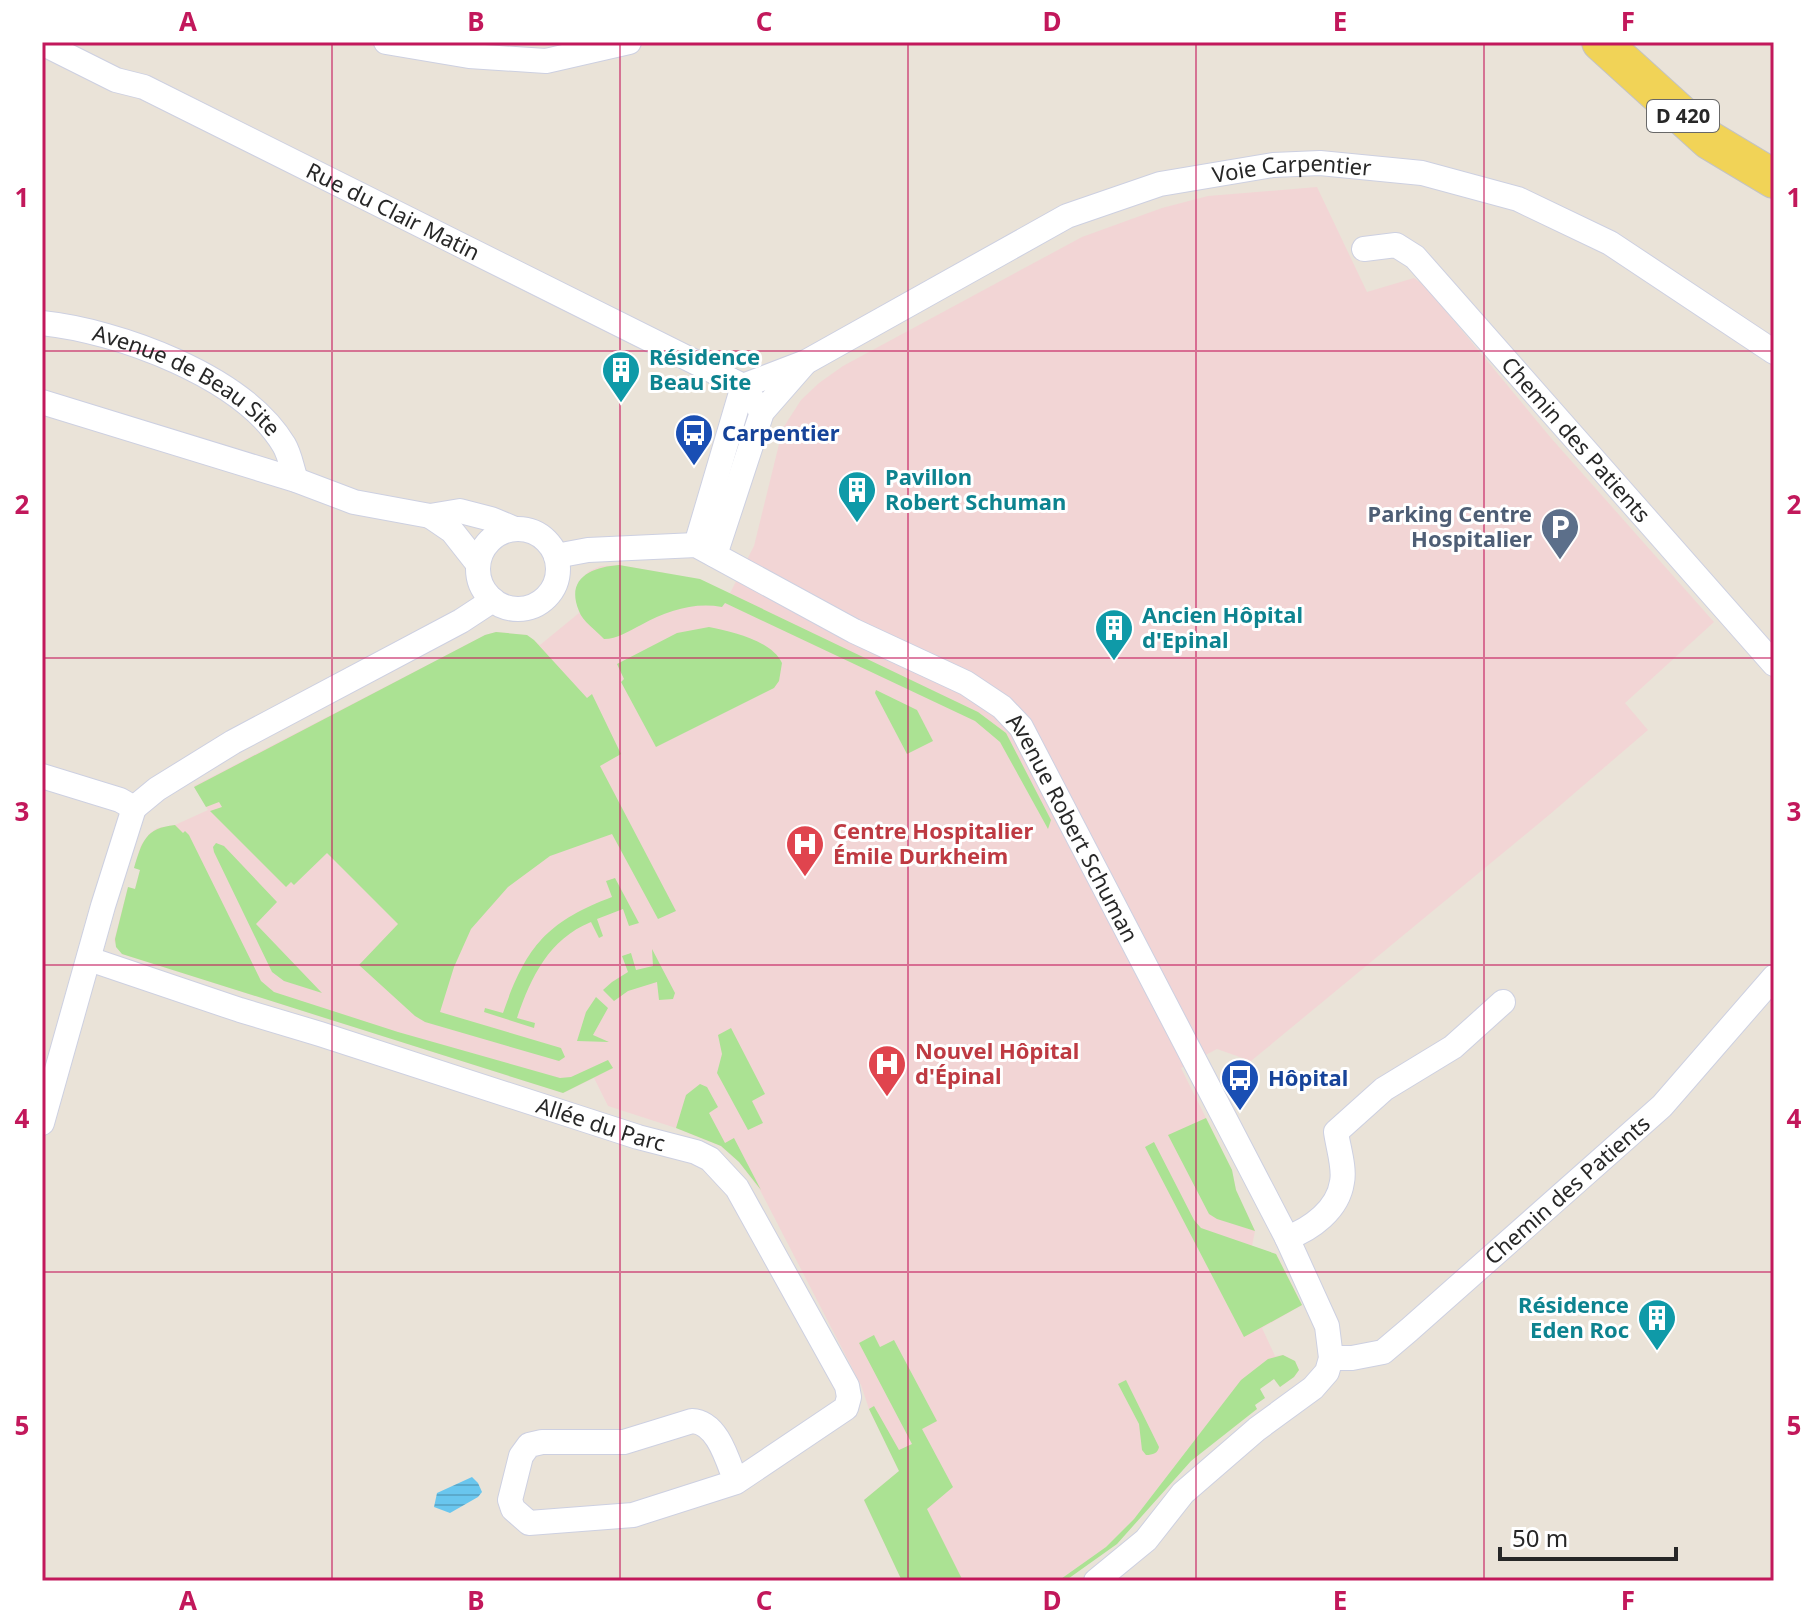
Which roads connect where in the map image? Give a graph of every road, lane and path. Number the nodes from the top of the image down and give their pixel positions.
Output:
1 (386, 42) edge
2 (629, 42) edge
3 (1601, 42) edge
4 (42, 43) edge
5 (451, 47) edge
6 (75, 49) edge
7 (1774, 179) edge
8 (1364, 249) dead end
9 (42, 323) edge
10 (1774, 352) edge
11 (806, 362) junction
12 (743, 386) junction
13 (42, 402) edge
14 (762, 412) junction
15 (296, 480) junction
16 (430, 516) junction
17 (515, 529) junction
18 (705, 550) junction
19 (556, 556) junction
20 (478, 564) junction
21 (493, 600) junction
22 (1774, 664) edge
23 (42, 776) edge
24 (134, 808) junction
25 (89, 959) junction
26 (1774, 977) edge
27 (1503, 1002) dead end
28 (42, 1123) edge
29 (1287, 1238) junction
30 (1331, 1358) junction
31 (736, 1482) junction
32 (1096, 1581) edge

1 - 5 street
2 - 5 street
3 - 7 main road, D 420
4 - 6 street, Rue du Clair Matin
6 - 12 street, Rue du Clair Matin
8 - 22 street, Chemin des Patients
9 - 15 street, Avenue de Beau Site
10 - 11 street, Voie Carpentier
11 - 12 street, Voie Carpentier
11 - 14 street, Voie Carpentier
12 - 14 street
12 - 18 street
13 - 15 street, Avenue de Beau Site
14 - 18 street, Voie Carpentier
15 - 16 street, Avenue de Beau Site
16 - 17 street, Avenue de Beau Site
16 - 20 street, Avenue de Beau Site
17 - 19 street
17 - 20 street
18 - 19 street
18 - 29 street, Avenue Robert Schuman
19 - 21 street
20 - 21 street
21 - 24 street
23 - 24 street
24 - 25 street
25 - 28 street
25 - 31 street, Allée du Parc
26 - 30 street, Chemin des Patients
27 - 29 street
29 - 30 street, Avenue Robert Schuman
30 - 32 street
31 - 31 street, Allée du Parc

